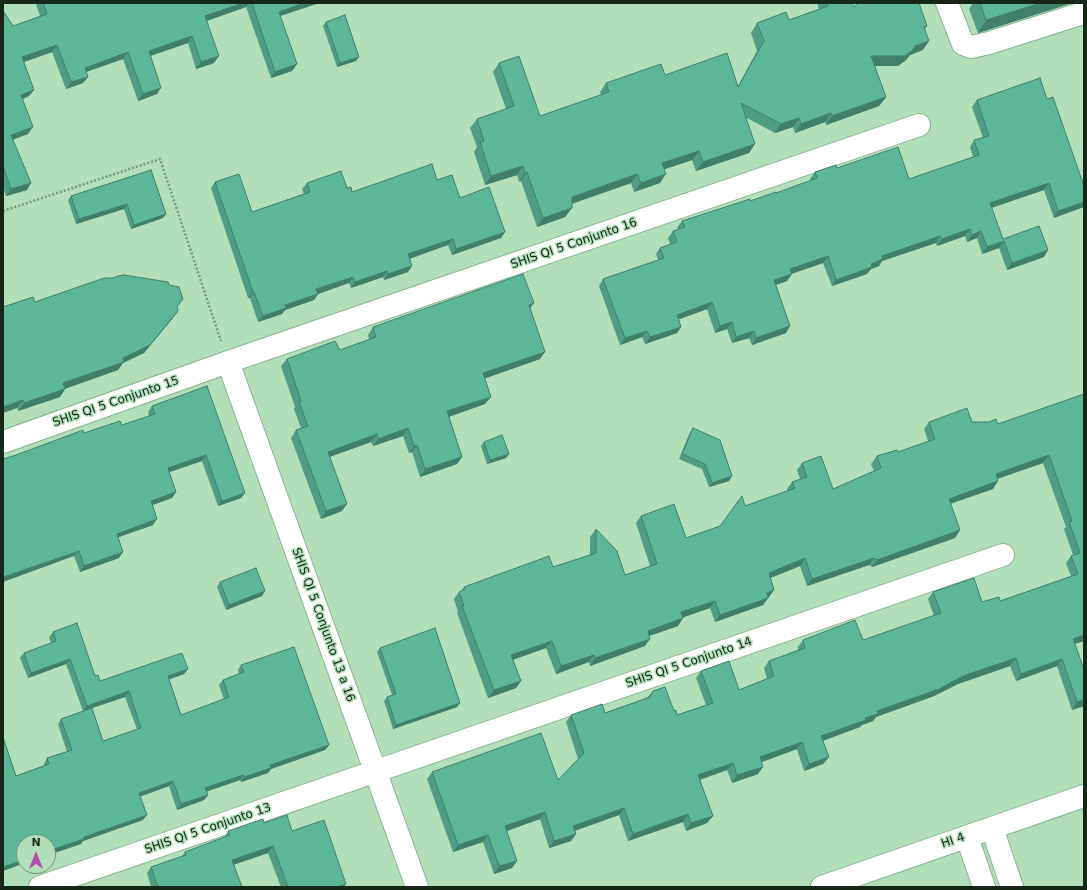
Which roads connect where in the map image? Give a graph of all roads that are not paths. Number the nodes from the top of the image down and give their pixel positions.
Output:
1 (952, 5) edge
2 (1083, 13) dead end
3 (919, 125) dead end
4 (228, 362) junction
5 (3, 442) edge
6 (1003, 555) dead end
7 (375, 772) junction
8 (1084, 796) edge
9 (992, 828) junction
10 (967, 837) junction
11 (40, 887) edge
12 (417, 887) edge
13 (822, 887) edge
14 (984, 887) edge
15 (1012, 887) edge

1 - 2 street
3 - 4 street, SHIS QI 5 Conjunto 16
4 - 5 street, SHIS QI 5 Conjunto 15
4 - 7 street, SHIS QI 5 Conjunto 13 a 16
6 - 7 street, SHIS QI 5 Conjunto 14
7 - 11 street, SHIS QI 5 Conjunto 13
7 - 12 street, SHIS QI 5 Conjunto 13 a 16
8 - 9 street, HI 4
9 - 10 street, HI 4
9 - 15 street
10 - 13 street, HI 4
10 - 14 street

